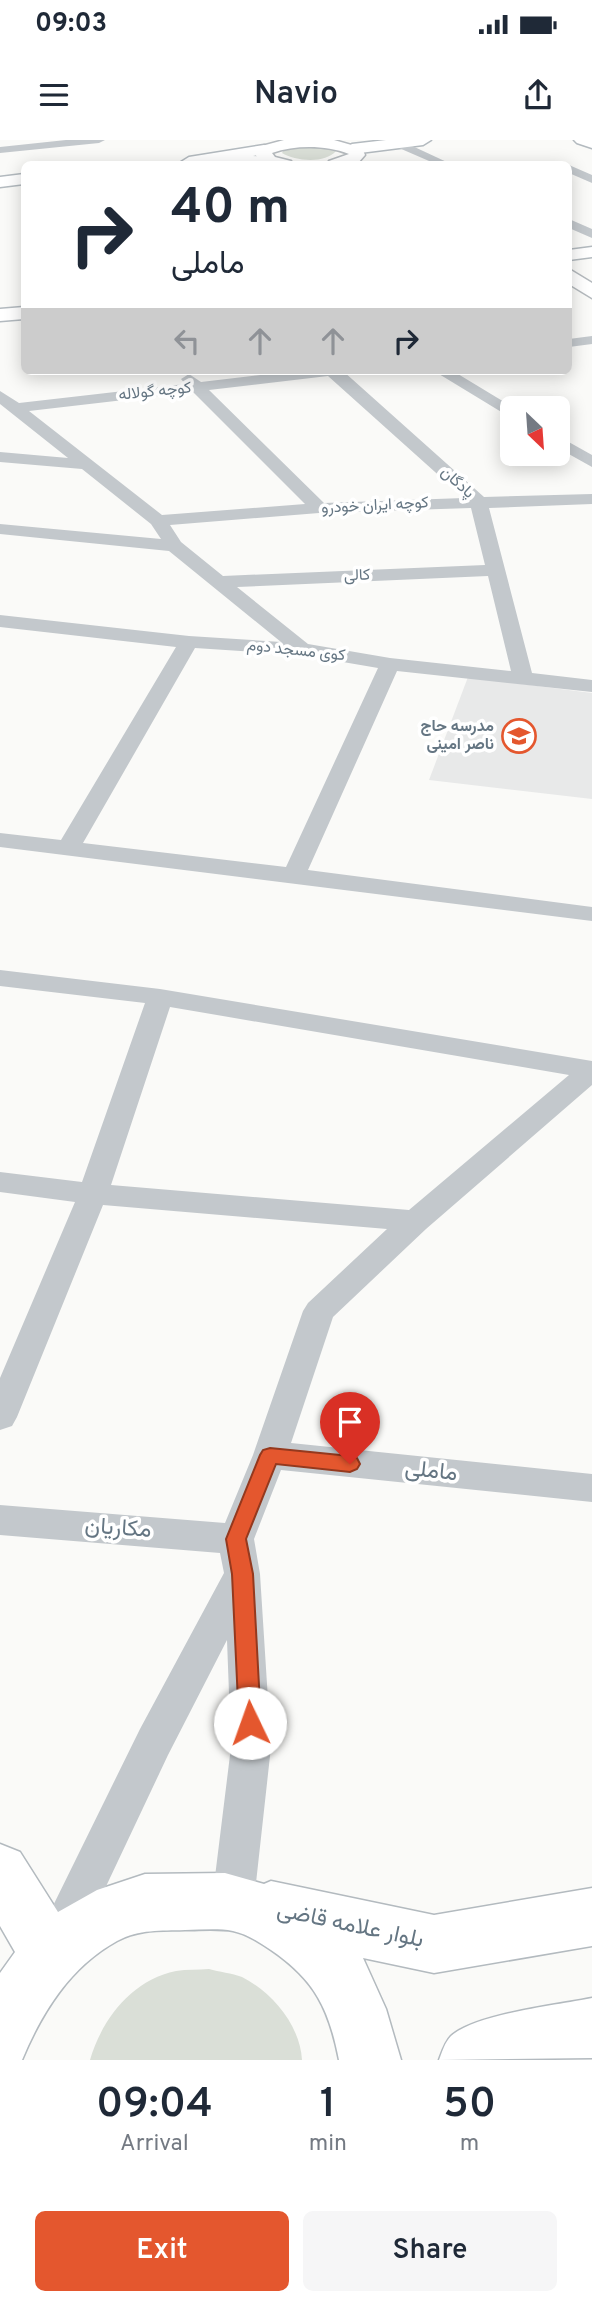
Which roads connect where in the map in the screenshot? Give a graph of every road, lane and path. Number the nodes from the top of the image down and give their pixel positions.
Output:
1 (99, 140) edge
2 (423, 140) edge
3 (582, 140) edge
4 (318, 141) edge
5 (401, 142) edge
6 (592, 143) edge
7 (0, 150) edge
8 (269, 153) edge
9 (352, 158) edge
10 (192, 161) edge
11 (439, 161) edge
12 (592, 163) edge
13 (572, 167) edge
14 (572, 169) edge
15 (21, 179) edge
16 (592, 179) edge
17 (0, 182) edge
18 (572, 224) edge
19 (592, 234) edge
20 (592, 251) edge
21 (572, 254) edge
22 (572, 277) edge
23 (592, 292) edge
24 (572, 299) edge
25 (21, 313) edge
26 (592, 313) edge
27 (0, 316) edge
28 (592, 340) edge
29 (572, 343) edge
30 (185, 375) edge
31 (299, 375) edge
32 (337, 375) edge
33 (449, 375) edge
34 (197, 387) junction
35 (0, 396) edge
36 (500, 406) edge
37 (17, 408) junction
38 (570, 448) edge
39 (0, 457) edge
40 (592, 462) edge
41 (83, 464) junction
42 (592, 499) edge
43 (478, 501) junction
44 (319, 508) junction
45 (158, 521) junction
46 (0, 529) edge
47 (174, 546) junction
48 (496, 570) junction
49 (218, 582) junction
50 (0, 621) edge
51 (189, 642) junction
52 (302, 649) junction
53 (390, 664) junction
54 (523, 678) junction
55 (592, 686) edge
56 (0, 840) edge
57 (68, 848) junction
58 (295, 874) junction
59 (592, 914) edge
60 (0, 978) edge
61 (160, 997) junction
62 (0, 1182) edge
63 (93, 1194) junction
64 (415, 1221) junction
65 (0, 1417) edge
66 (270, 1455) junction
67 (592, 1488) edge
68 (0, 1520) edge
69 (239, 1557) junction
70 (0, 1872) edge
71 (233, 1902) junction
72 (592, 1917) edge
73 (51, 1956) junction
74 (592, 2028) edge
75 (0, 2039) edge
76 (370, 2060) edge
77 (470, 2060) edge

1 - 7 street
2 - 5 main road
3 - 6 main road
4 - 8 main road
4 - 9 main road
5 - 9 main road
5 - 11 street
8 - 10 main road
12 - 13 street
14 - 16 street
15 - 17 main road
18 - 19 street
20 - 21 main road
22 - 23 main road
24 - 26 main road
25 - 27 main road
28 - 29 street
30 - 34 street
31 - 34 street, کوچه گولاله
32 - 43 street, پادگان
33 - 36 street
34 - 37 street, کوچه گولاله
34 - 44 street
35 - 37 street
37 - 41 street
38 - 40 street
39 - 41 street
41 - 45 street
42 - 43 street, کوچه ایران خودرو
43 - 44 street, کوچه ایران خودرو
43 - 48 street, پادگان
44 - 45 street, کوچه ایران خودرو
45 - 47 street
46 - 47 street
47 - 49 street
48 - 49 street, کالی
48 - 54 street, پادگان
49 - 52 street
50 - 51 street, کوی مسجد دوم
51 - 52 street, کوی مسجد دوم
51 - 57 street
52 - 53 street, کوی مسجد دوم
53 - 54 street, کوی مسجد دوم
53 - 58 street
54 - 55 street, کوی مسجد دوم
56 - 57 street
57 - 58 street
58 - 59 street
60 - 61 street
61 - 63 street
61 - 64 street
62 - 63 street
63 - 64 street
63 - 65 street
64 - 66 street
66 - 67 street, ماملی
66 - 69 street
68 - 69 street, مکاریان
69 - 71 street
69 - 73 street
70 - 73 main road
71 - 72 main road, بلوار علامه قاضی
71 - 73 main road
71 - 76 main road
73 - 75 main road
74 - 77 main road

